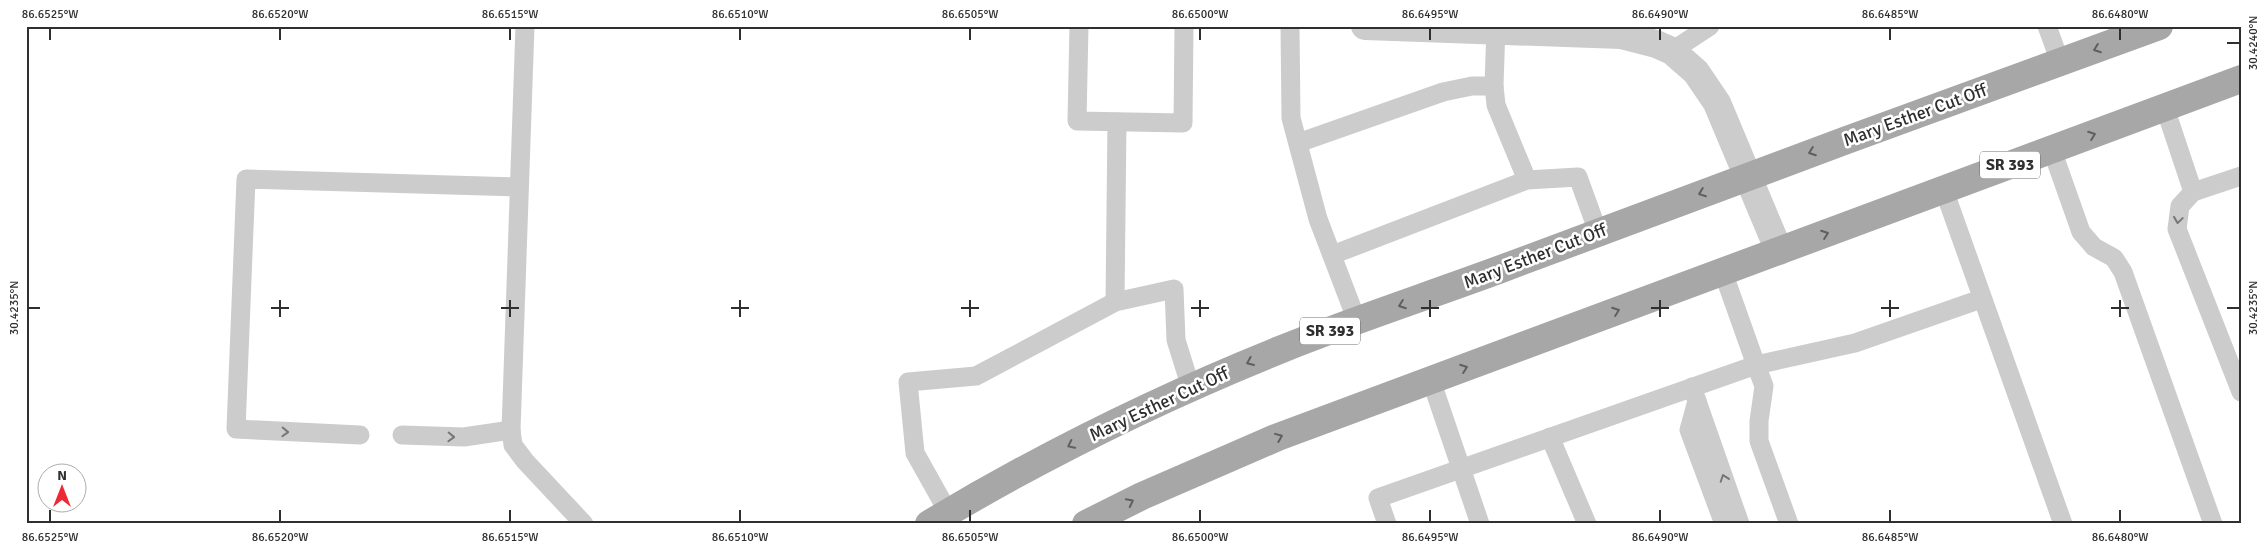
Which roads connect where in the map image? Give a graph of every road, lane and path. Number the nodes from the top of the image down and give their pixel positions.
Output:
1 (525, 26) edge
2 (1078, 26) edge
3 (1184, 26) edge
4 (1290, 26) edge
5 (1365, 26) edge
6 (1710, 26) edge
7 (2047, 26) edge
8 (2159, 26) edge
9 (1421, 27) edge
10 (1496, 28) edge
11 (1661, 41) edge
12 (2060, 62) junction
13 (2241, 80) edge
14 (1494, 86) junction
15 (2165, 108) junction
16 (1117, 122) junction
17 (1298, 143) junction
18 (2052, 150) junction
19 (1748, 176) junction
20 (2241, 176) edge
21 (1527, 180) junction
22 (519, 187) junction
23 (1944, 190) junction
24 (2193, 192) junction
25 (1598, 232) junction
26 (1779, 251) junction
27 (1332, 255) junction
28 (1723, 272) junction
29 (1981, 299) junction
30 (1115, 302) junction
31 (1357, 321) junction
32 (1756, 364) junction
33 (1431, 380) junction
34 (1191, 388) junction
35 (2241, 392) edge
36 (1694, 394) junction
37 (511, 430) junction
38 (360, 435) dead end
39 (402, 435) dead end
40 (1550, 437) junction
41 (1461, 469) junction
42 (944, 520) edge
43 (584, 524) edge
44 (1086, 524) edge
45 (1387, 524) edge
46 (1480, 524) edge
47 (1586, 524) edge
48 (1724, 524) edge
49 (1740, 524) edge
50 (1789, 524) edge
51 (2063, 524) edge
52 (2213, 524) edge

1 - 22 lane
2 - 16 lane
3 - 16 lane
4 - 17 lane
5 - 9 street
6 - 11 lane
7 - 12 lane
8 -> 12 main road, Mary Esther Cut Off / SR 393
9 - 10 street
10 - 11 street
10 - 14 lane
11 - 19 street
12 -> 19 main road, Mary Esther Cut Off / SR 393
13 - 15 main road, SR 393
14 - 17 lane
14 - 21 lane
18 -> 15 main road, SR 393
15 - 24 lane
16 - 30 lane
17 - 27 lane
18 - 23 main road, SR 393
18 - 52 lane
19 -> 25 main road, Mary Esther Cut Off / SR 393
19 - 26 street
20 - 24 lane
21 - 25 lane
21 - 27 lane
22 - 37 lane
22 -> 38 lane
26 -> 23 main road, SR 393
23 - 29 lane
24 -> 35 lane
25 -> 31 main road, Mary Esther Cut Off / SR 393
26 - 28 main road, SR 393
27 - 31 lane
28 - 32 lane
33 -> 28 main road, SR 393
29 - 32 lane
29 - 51 lane
30 - 34 lane
30 - 42 lane
31 -> 34 main road, Mary Esther Cut Off / SR 393
32 - 36 lane
32 - 50 lane
33 - 41 lane
44 -> 33 main road, SR 393
34 -> 42 main road, Mary Esther Cut Off / SR 393
36 - 40 lane
36 - 48 lane
49 -> 36 lane
39 -> 37 lane
37 - 43 lane
40 - 41 lane
40 - 47 lane
41 - 45 lane
41 - 46 lane

